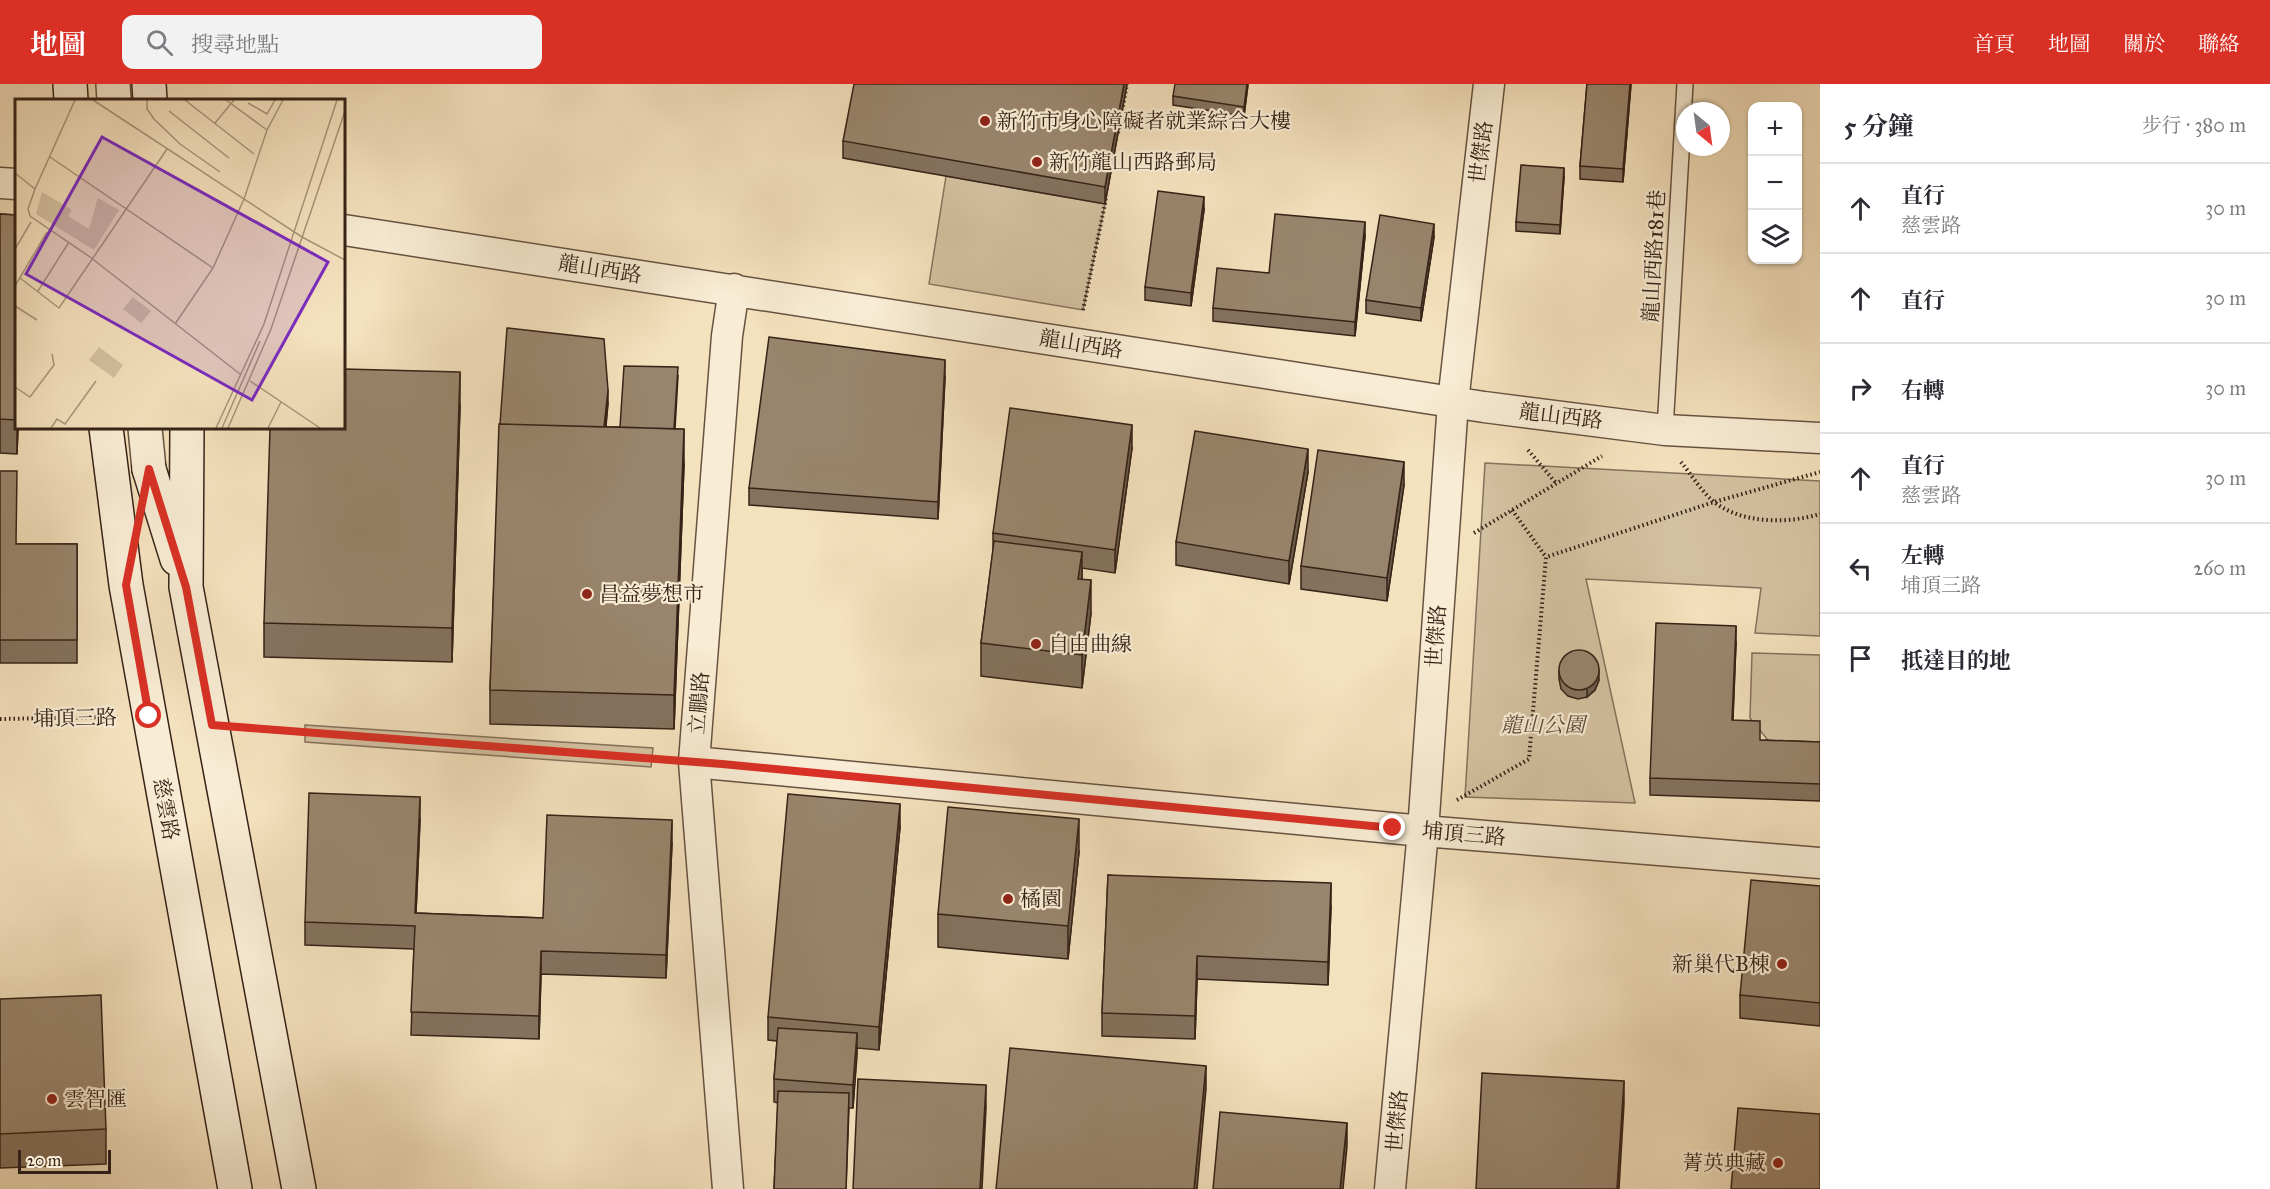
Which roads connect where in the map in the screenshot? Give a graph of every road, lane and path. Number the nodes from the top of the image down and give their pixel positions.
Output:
1 (70, 84) edge
2 (113, 84) edge
3 (149, 84) edge
4 (1127, 84) edge
5 (1489, 84) edge
6 (1685, 84) edge
7 (71, 99) edge
8 (114, 99) edge
9 (150, 99) edge
10 (1117, 138) edge
11 (0, 183) edge
12 (15, 184) edge
13 (1107, 193) edge
14 (345, 230) edge
15 (734, 289) junction
16 (1083, 310) dead end
17 (1453, 402) junction
18 (106, 429) edge
19 (145, 429) edge
20 (187, 429) edge
21 (1665, 430) junction
22 (1820, 438) edge
23 (1528, 450) dead end
24 (1602, 456) dead end
25 (1681, 462) dead end
26 (149, 469) junction
27 (1820, 472) edge
28 (1556, 483) junction
29 (1714, 502) junction
30 (1512, 510) junction
31 (1820, 514) edge
32 (1468, 537) dead end
33 (1546, 557) junction
34 (126, 585) junction
35 (186, 587) junction
36 (149, 716) junction
37 (0, 719) edge
38 (212, 725) junction
39 (694, 762) junction
40 (1454, 801) dead end
41 (1423, 831) junction
42 (1820, 863) edge
43 (235, 1189) edge
44 (299, 1189) edge
45 (728, 1189) edge
46 (1390, 1189) edge

1 - 7 main road
2 - 8 main road
3 - 9 main road
4 - 10 path
5 - 17 street, 世傑路
6 - 21 lane, 龍山西路181巷
11 - 12 street
13 - 16 path
14 - 15 street, 龍山西路
15 - 17 street, 龍山西路
15 - 39 street, 立鵬路
17 - 21 street, 龍山西路
17 - 41 street, 世傑路
18 - 34 main road, 慈雲路
19 - 26 main road
20 - 35 main road
21 - 22 street, 龍山西路
23 - 28 path
24 - 28 path
25 - 29 path
26 - 34 main road
26 - 35 main road
27 - 29 path
28 - 30 path
29 - 31 path
29 - 33 path
30 - 32 path
30 - 33 path
33 - 40 path
34 - 36 main road, 慈雲路
35 - 38 main road
36 - 37 path, 埔頂三路
36 - 43 main road, 慈雲路
38 - 39 path
38 - 44 main road
39 - 41 street, 埔頂三路
39 - 45 street, 立鵬路
41 - 42 street, 埔頂三路
41 - 46 street, 世傑路

